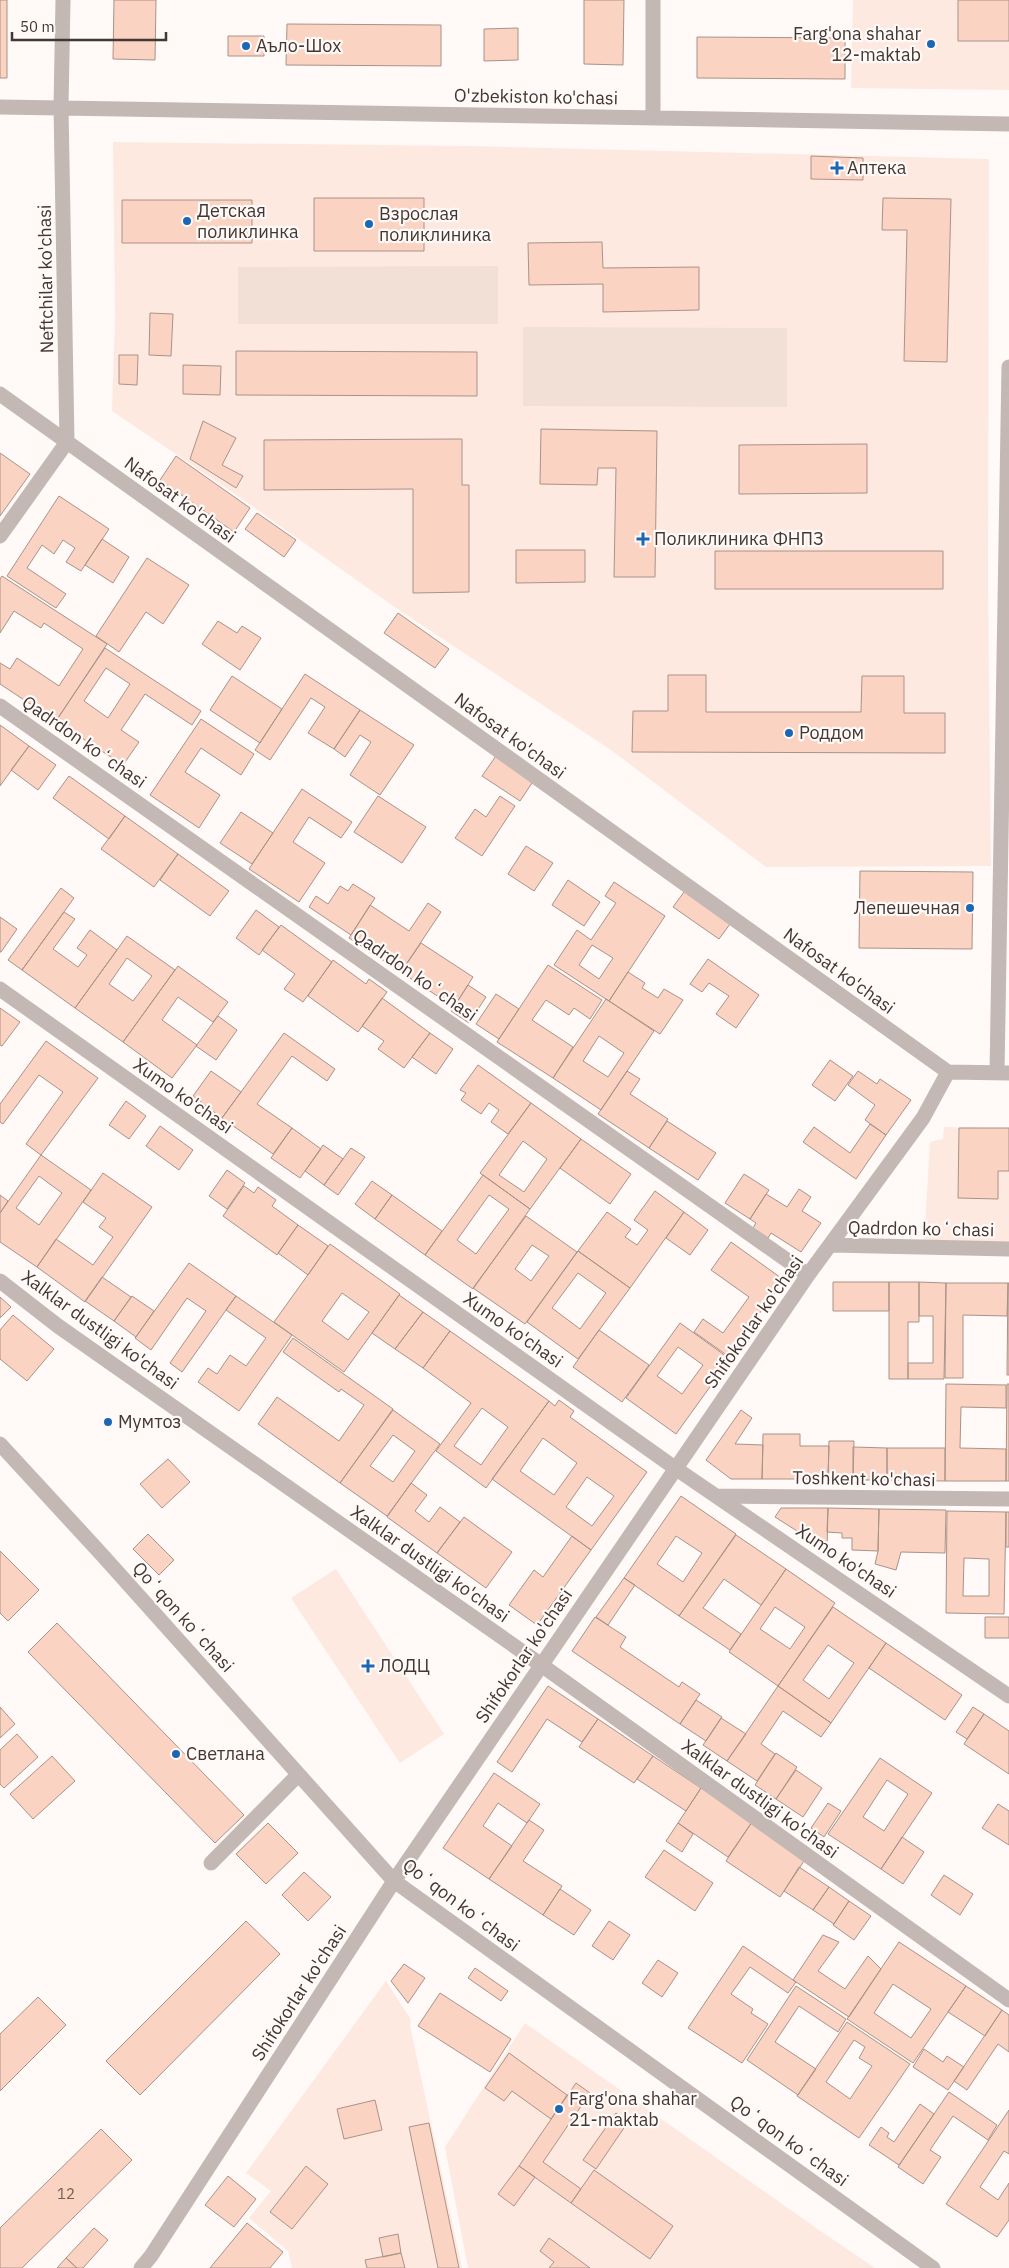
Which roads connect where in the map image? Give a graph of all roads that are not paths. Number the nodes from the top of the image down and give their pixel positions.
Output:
1 (63, 0) edge
2 (653, 0) edge
3 (0, 107) edge
4 (61, 107) junction
5 (653, 118) junction
6 (1009, 124) edge
7 (1009, 367) edge
8 (0, 394) edge
9 (67, 442) junction
10 (0, 536) edge
11 (0, 706) edge
12 (0, 989) edge
13 (948, 1072) junction
14 (1003, 1073) edge
15 (832, 1245) junction
16 (1009, 1250) edge
17 (808, 1275) junction
18 (0, 1281) edge
19 (0, 1444) edge
20 (675, 1468) junction
21 (718, 1496) junction
22 (1009, 1499) edge
23 (540, 1664) junction
24 (1009, 1696) edge
25 (298, 1775) junction
26 (211, 1863) dead end
27 (394, 1881) junction
28 (1009, 2000) edge
29 (141, 2268) edge
30 (933, 2268) edge

1 - 4 street, Neftchilar ko'chasi
2 - 5 street
3 - 4 street, O'zbekiston ko'chasi
4 - 5 street, O'zbekiston ko'chasi
4 - 9 street, Neftchilar ko'chasi
5 - 6 street, O'zbekiston ko'chasi
7 - 14 street
8 - 9 street, Nafosat ko'chasi
9 - 10 street
9 - 13 street, Nafosat ko'chasi
11 - 17 street, Qadrdon koʻchasi
12 - 20 street, Xumo ko'chasi
13 - 14 street
13 - 15 street, Shifokorlar ko'chasi
15 - 16 street, Qadrdon koʻchasi
15 - 17 street, Shifokorlar ko'chasi
17 - 20 street, Shifokorlar ko'chasi
18 - 23 street, Xalklar dustligi ko'chasi
19 - 25 street, Qoʻqon koʻchasi
20 - 21 street, Xumo ko'chasi
20 - 23 street, Shifokorlar ko'chasi
21 - 22 street, Toshkent ko'chasi
21 - 24 street, Xumo ko'chasi
23 - 27 street, Shifokorlar ko'chasi
23 - 28 street, Xalklar dustligi ko'chasi
25 - 26 street
25 - 27 street, Qoʻqon koʻchasi
27 - 29 street, Shifokorlar ko'chasi
27 - 30 street, Qoʻqon koʻchasi

